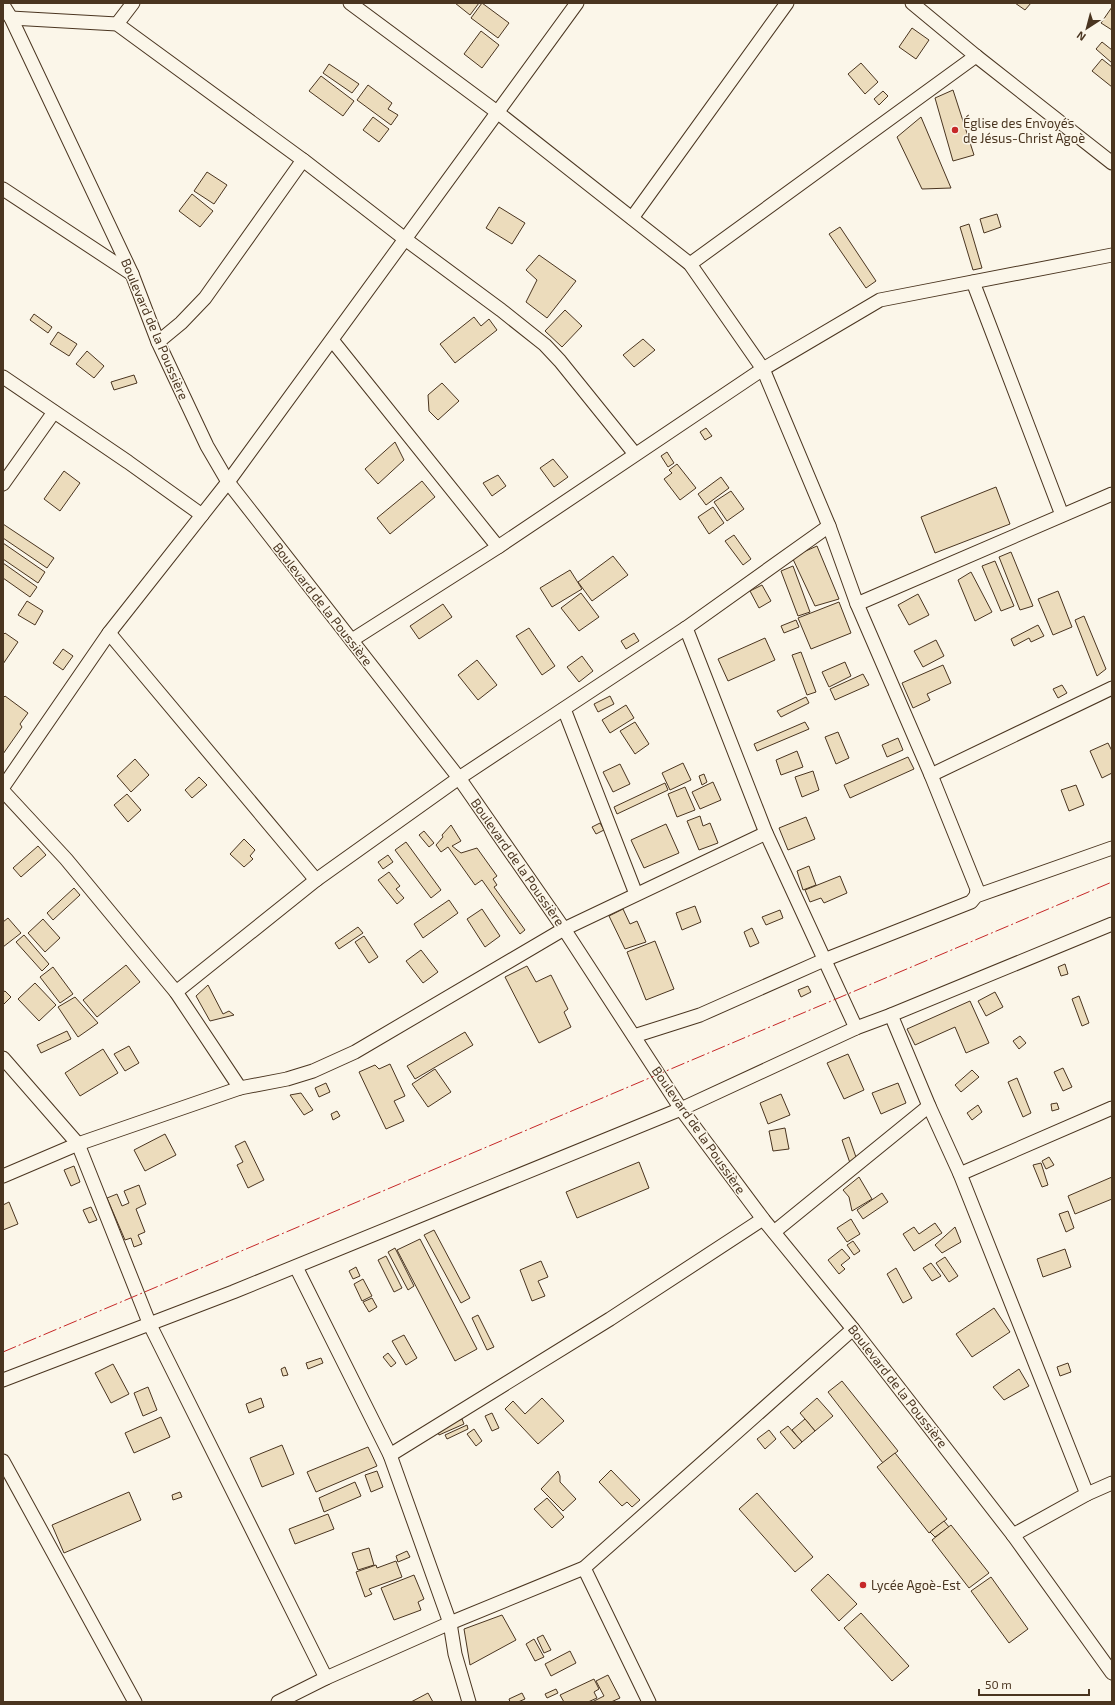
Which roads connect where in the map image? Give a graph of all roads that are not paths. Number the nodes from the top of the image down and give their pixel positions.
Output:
1 (133, 3) edge
2 (350, 3) edge
3 (577, 3) edge
4 (787, 3) edge
5 (912, 3) edge
6 (3, 5) edge
7 (11, 18) junction
8 (117, 24) junction
9 (976, 56) junction
10 (497, 112) junction
11 (303, 160) junction
12 (1112, 163) edge
13 (3, 189) edge
14 (632, 218) junction
15 (405, 239) junction
16 (1112, 255) edge
17 (690, 264) junction
18 (132, 274) junction
19 (973, 282) junction
20 (332, 340) junction
21 (158, 342) junction
22 (763, 369) junction
23 (3, 377) edge
24 (54, 412) junction
25 (635, 454) junction
26 (228, 482) junction
27 (3, 484) edge
28 (1112, 494) edge
29 (202, 515) junction
30 (1062, 515) junction
31 (830, 526) junction
32 (498, 547) junction
33 (857, 604) junction
34 (686, 628) junction
35 (109, 633) junction
36 (352, 640) junction
37 (1112, 688) edge
38 (564, 709) junction
39 (931, 775) junction
40 (459, 778) junction
41 (3, 787) edge
42 (3, 792) edge
43 (766, 833) junction
44 (1112, 848) edge
45 (316, 880) junction
46 (636, 894) junction
47 (976, 896) junction
48 (1112, 924) edge
49 (564, 929) junction
50 (824, 960) junction
51 (176, 992) junction
52 (891, 1015) junction
53 (856, 1028) junction
54 (634, 1036) junction
55 (3, 1058) edge
56 (240, 1088) junction
57 (928, 1106) junction
58 (1112, 1108) edge
59 (681, 1109) junction
60 (78, 1144) junction
61 (960, 1174) junction
62 (3, 1176) edge
63 (763, 1219) junction
64 (774, 1232) junction
65 (296, 1267) junction
66 (150, 1326) junction
67 (853, 1328) junction
68 (3, 1380) edge
69 (390, 1455) junction
70 (3, 1461) edge
71 (1112, 1484) edge
72 (1087, 1494) junction
73 (1013, 1535) junction
74 (584, 1568) junction
75 (450, 1623) junction
76 (1112, 1673) edge
77 (326, 1678) junction
78 (281, 1701) edge
79 (135, 1702) edge
80 (469, 1702) edge
81 (649, 1702) edge

1 - 8 street
2 - 10 street
3 - 10 street
4 - 14 street
5 - 9 street
6 - 7 street, Boulevard de la Poussière
7 - 8 street
7 - 18 street, Boulevard de la Poussière
8 - 11 street
9 - 12 street
9 - 17 street
10 - 14 street
10 - 15 street
11 - 15 street
11 - 21 street
13 - 18 street
14 - 17 street
15 - 20 street
15 - 25 street
16 - 19 street
17 - 22 street
18 - 21 street, Boulevard de la Poussière
19 - 22 street
19 - 30 street
20 - 26 street
20 - 32 street
21 - 26 street, Boulevard de la Poussière
22 - 25 street
22 - 31 street
23 - 24 street
24 - 27 street
24 - 29 street
25 - 32 street
26 - 29 street
26 - 36 street, Boulevard de la Poussière
28 - 30 street
29 - 35 street
30 - 33 street
31 - 33 street
31 - 34 street
32 - 36 street
33 - 39 street
34 - 38 street
34 - 43 street
35 - 41 street
35 - 45 street
36 - 40 street, Boulevard de la Poussière
37 - 39 street
38 - 40 street
38 - 46 street
39 - 47 street
40 - 45 street
40 - 49 street, Boulevard de la Poussière
42 - 51 street
43 - 46 street
43 - 50 street
44 - 47 street
45 - 51 street
46 - 49 street
47 - 50 street
48 - 52 street
49 - 54 street, Boulevard de la Poussière
49 - 56 street
50 - 53 street
50 - 54 street
51 - 56 street
52 - 53 street
52 - 57 street
53 - 59 street
54 - 59 street, Boulevard de la Poussière
55 - 60 street
56 - 60 street
57 - 61 street
57 - 64 street
58 - 61 street
59 - 63 street, Boulevard de la Poussière
59 - 65 street
60 - 62 street
60 - 66 street
61 - 72 street
63 - 64 street, Boulevard de la Poussière
63 - 69 street
64 - 67 street, Boulevard de la Poussière
65 - 66 street
65 - 69 street
66 - 68 street
66 - 77 street
67 - 73 street, Boulevard de la Poussière
67 - 74 street
69 - 75 street
70 - 79 street
71 - 72 street
72 - 73 street
73 - 76 street, Boulevard de la Poussière
74 - 75 street
74 - 81 street
75 - 77 street
75 - 80 street
77 - 78 street

